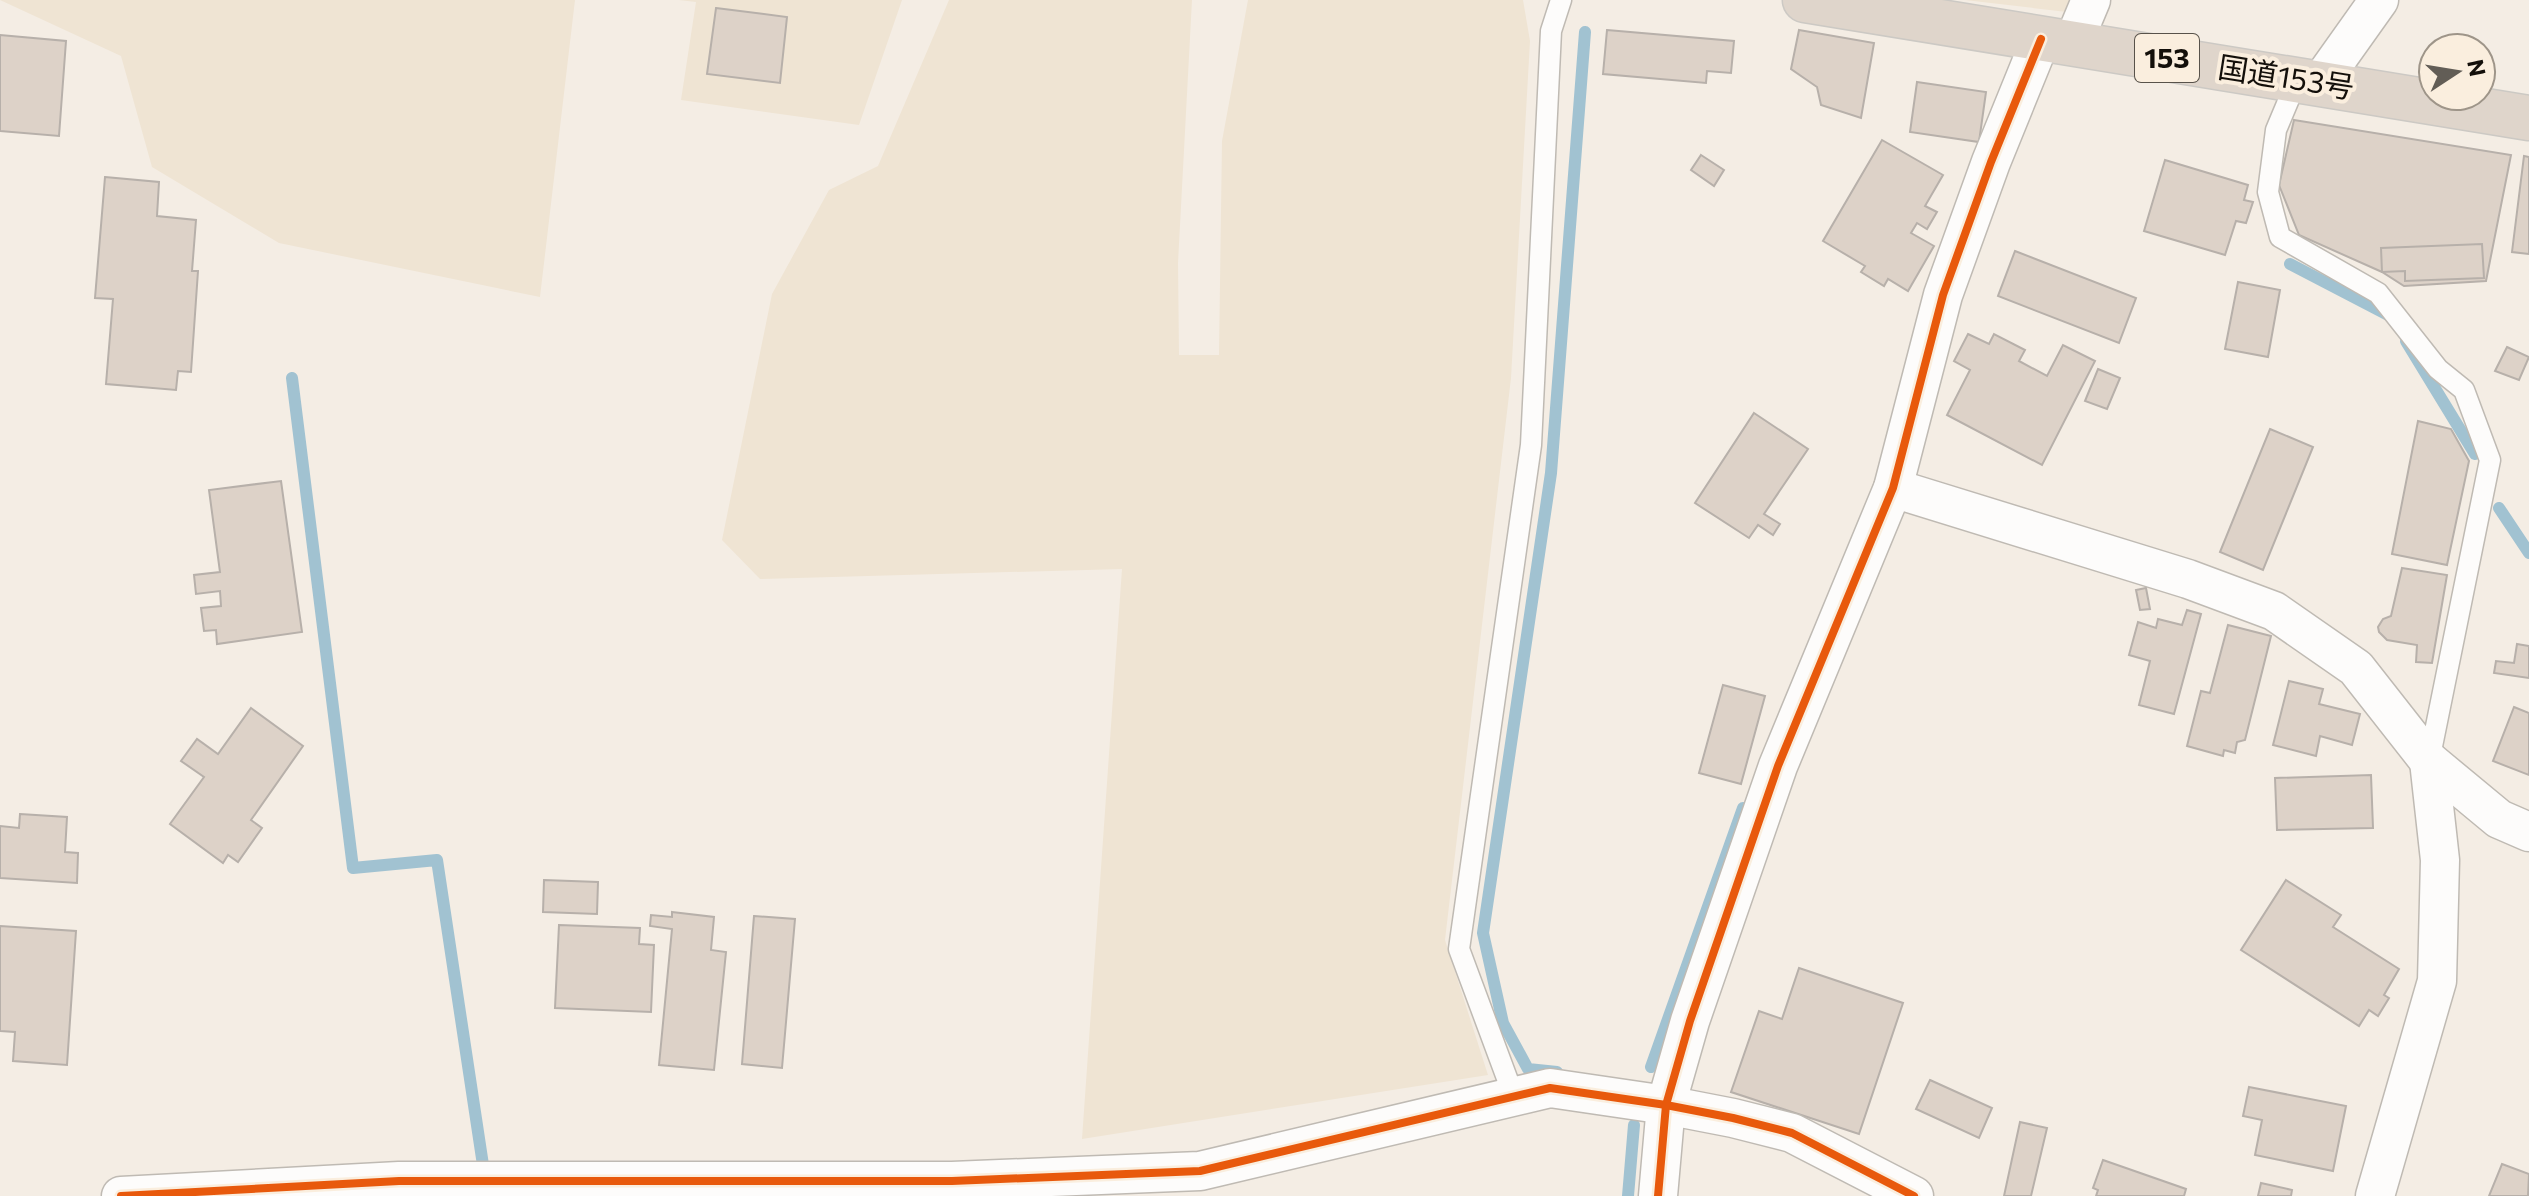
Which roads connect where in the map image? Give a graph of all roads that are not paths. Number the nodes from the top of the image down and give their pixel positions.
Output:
1 (1561, 0) edge
2 (1805, 0) edge
3 (2091, 0) edge
4 (2379, 0) edge
5 (2057, 41) junction
6 (2308, 81) junction
7 (2529, 118) edge
8 (1893, 488) junction
9 (2429, 761) junction
10 (2529, 832) edge
11 (1514, 1097) junction
12 (1666, 1105) junction
13 (953, 1188) edge
14 (400, 1189) edge
15 (121, 1196) edge
16 (1658, 1196) edge
17 (1914, 1196) edge
18 (2375, 1196) edge

1 - 11 lane
2 - 5 highway, 国道153号 / 153
3 - 5 street
4 - 6 street
5 - 6 highway, 国道153号 / 153
5 - 8 street
6 - 7 highway, 国道153号 / 153
6 - 9 lane
8 - 9 street
8 - 12 street
9 - 10 street
9 - 18 street
11 - 12 street
11 - 13 street
12 - 16 street
12 - 17 street
13 - 14 street
14 - 15 street

